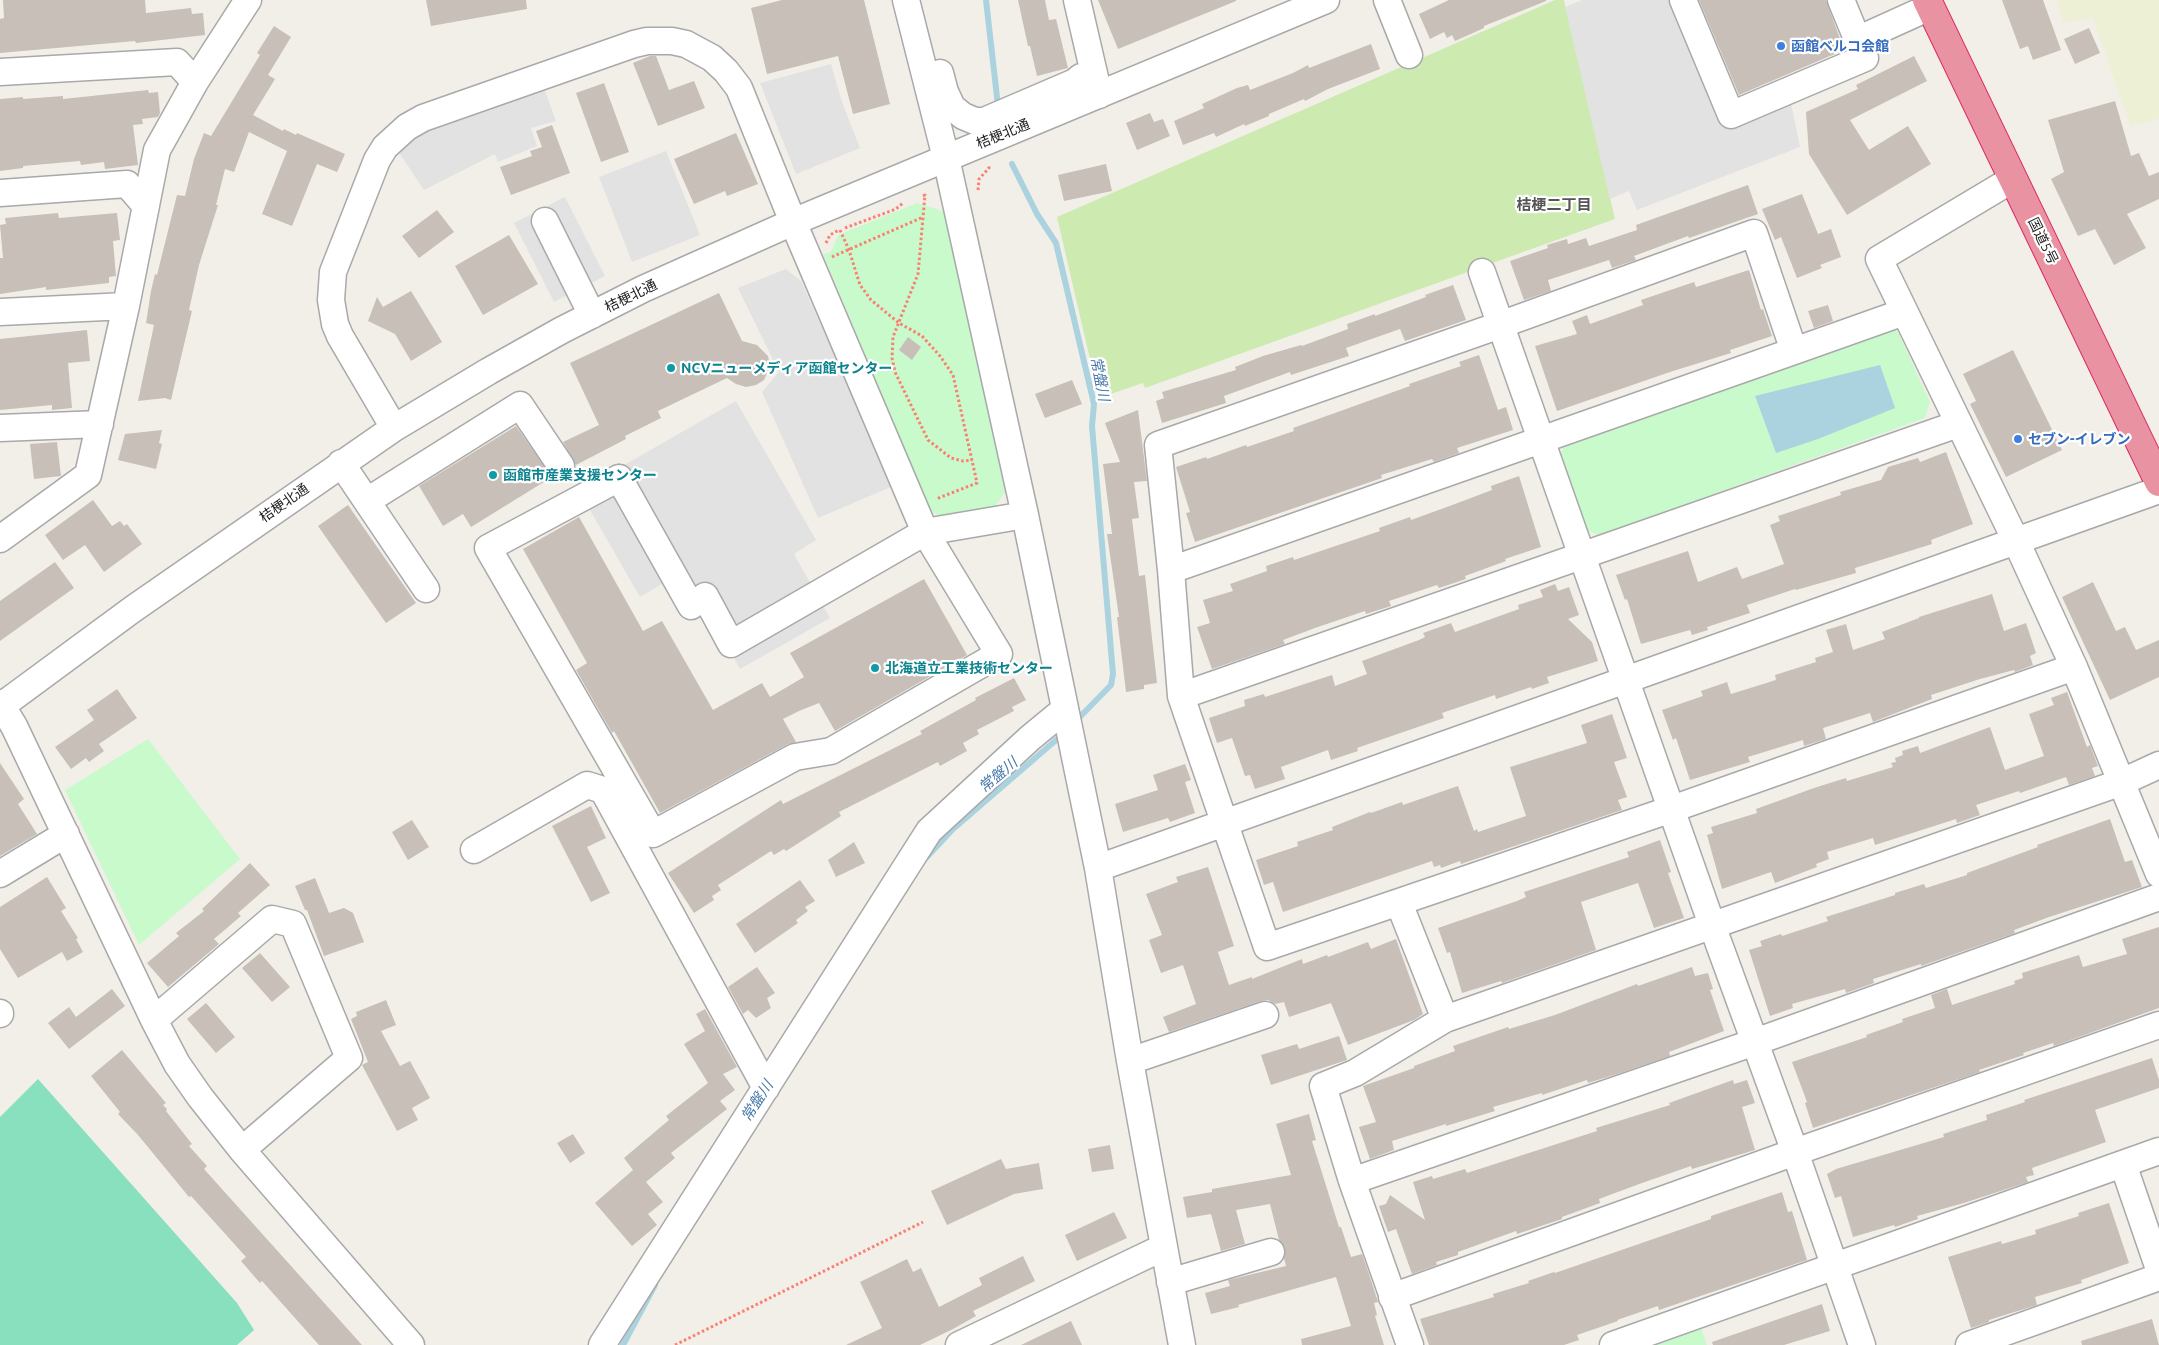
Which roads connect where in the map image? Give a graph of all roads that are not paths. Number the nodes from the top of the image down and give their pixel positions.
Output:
1 (248, 0) edge
2 (906, 0) edge
3 (921, 0) edge
4 (1077, 0) edge
5 (1326, 0) edge
6 (1386, 0) edge
7 (1683, 0) edge
8 (1841, 0) edge
9 (1928, 4) edge
10 (1858, 40) junction
11 (1408, 55) dead end
12 (0, 72) edge
13 (195, 82) junction
14 (1090, 86) junction
15 (946, 158) junction
16 (2013, 179) junction
17 (0, 192) edge
18 (146, 206) junction
19 (545, 221) dead end
20 (793, 222) junction
21 (1482, 272) dead end
22 (126, 306) junction
23 (0, 312) edge
24 (1904, 312) junction
25 (592, 315) junction
26 (1500, 325) junction
27 (1794, 351) junction
28 (100, 424) junction
29 (1958, 424) junction
30 (0, 428) edge
31 (394, 428) junction
32 (1542, 440) junction
33 (342, 463) junction
34 (561, 466) dead end
35 (2159, 482) edge
36 (2159, 490) edge
37 (367, 501) junction
38 (1025, 515) junction
39 (925, 532) junction
40 (0, 539) edge
41 (2016, 541) junction
42 (1582, 556) junction
43 (1171, 570) junction
44 (426, 589) dead end
45 (2074, 667) junction
46 (1626, 679) junction
47 (1181, 696) junction
48 (1, 705) edge
49 (1068, 725) junction
50 (2159, 764) edge
51 (2122, 782) junction
52 (1672, 808) junction
53 (1225, 822) junction
54 (66, 834) junction
55 (474, 850) dead end
56 (1098, 868) junction
57 (0, 874) edge
58 (2159, 874) edge
59 (2159, 897) edge
60 (1399, 903) junction
61 (1712, 925) junction
62 (1265, 1015) dead end
63 (1445, 1019) junction
64 (154, 1020) junction
65 (2159, 1025) edge
66 (1754, 1042) junction
67 (1130, 1061) junction
68 (766, 1088) junction
69 (242, 1150) junction
70 (2159, 1151) edge
71 (1795, 1152) junction
72 (2123, 1164) junction
73 (1352, 1181) junction
74 (1164, 1247) junction
75 (1271, 1252) dead end
76 (1835, 1267) junction
77 (2159, 1269) edge
78 (2159, 1277) edge
79 (1170, 1282) junction
80 (1392, 1296) junction
81 (411, 1345) edge
82 (602, 1345) edge
83 (959, 1345) edge
84 (1182, 1345) edge
85 (1410, 1345) edge
86 (1613, 1345) edge
87 (1862, 1345) edge
88 (1969, 1345) edge

1 - 13 street
2 - 15 street
3 - 14 street
4 - 14 street
5 - 14 street, 桔梗北通
6 - 11 street
7 - 10 street
8 - 10 street
9 - 10 street
9 - 16 highway, 国道5号
12 - 13 street
13 - 18 street
14 - 15 street, 桔梗北通
15 - 20 street, 桔梗北通
15 - 38 street
16 - 24 street
16 - 35 highway, 国道5号
17 - 18 street
18 - 22 street
19 - 25 street
20 - 25 street, 桔梗北通
20 - 31 street
20 - 39 street
21 - 26 street
22 - 23 street
22 - 28 street
24 - 27 street
24 - 29 street
25 - 31 street, 桔梗北通
26 - 27 street
26 - 32 street
26 - 43 street
27 - 32 street
28 - 30 street
28 - 40 street
29 - 41 street
29 - 42 street
31 - 33 street, 桔梗北通
32 - 42 street
32 - 43 street
33 - 37 street
33 - 48 street, 桔梗北通
34 - 37 street
36 - 41 street
37 - 44 street
38 - 39 street
38 - 49 street
39 - 39 street
41 - 45 street
41 - 46 street
42 - 46 street
42 - 47 street
43 - 47 street
45 - 51 street
45 - 52 street
46 - 52 street
46 - 53 street
47 - 53 street
48 - 54 street
49 - 56 street
49 - 68 street
50 - 51 street
51 - 58 street
51 - 61 street
52 - 60 street
52 - 61 street
53 - 56 street
53 - 60 street
54 - 57 street
54 - 64 street
55 - 68 street
56 - 67 street
59 - 66 street
60 - 63 street
61 - 63 street
61 - 66 street
62 - 67 street
63 - 73 street
64 - 69 street
64 - 69 street
65 - 71 street
66 - 71 street
66 - 73 street
67 - 74 street
68 - 82 street
69 - 81 street
70 - 72 street
71 - 76 street
71 - 80 street
72 - 76 street
72 - 77 street
73 - 80 street
74 - 79 street
74 - 83 street
75 - 79 street
76 - 86 street
76 - 87 street
78 - 88 street
79 - 84 street
80 - 85 street

